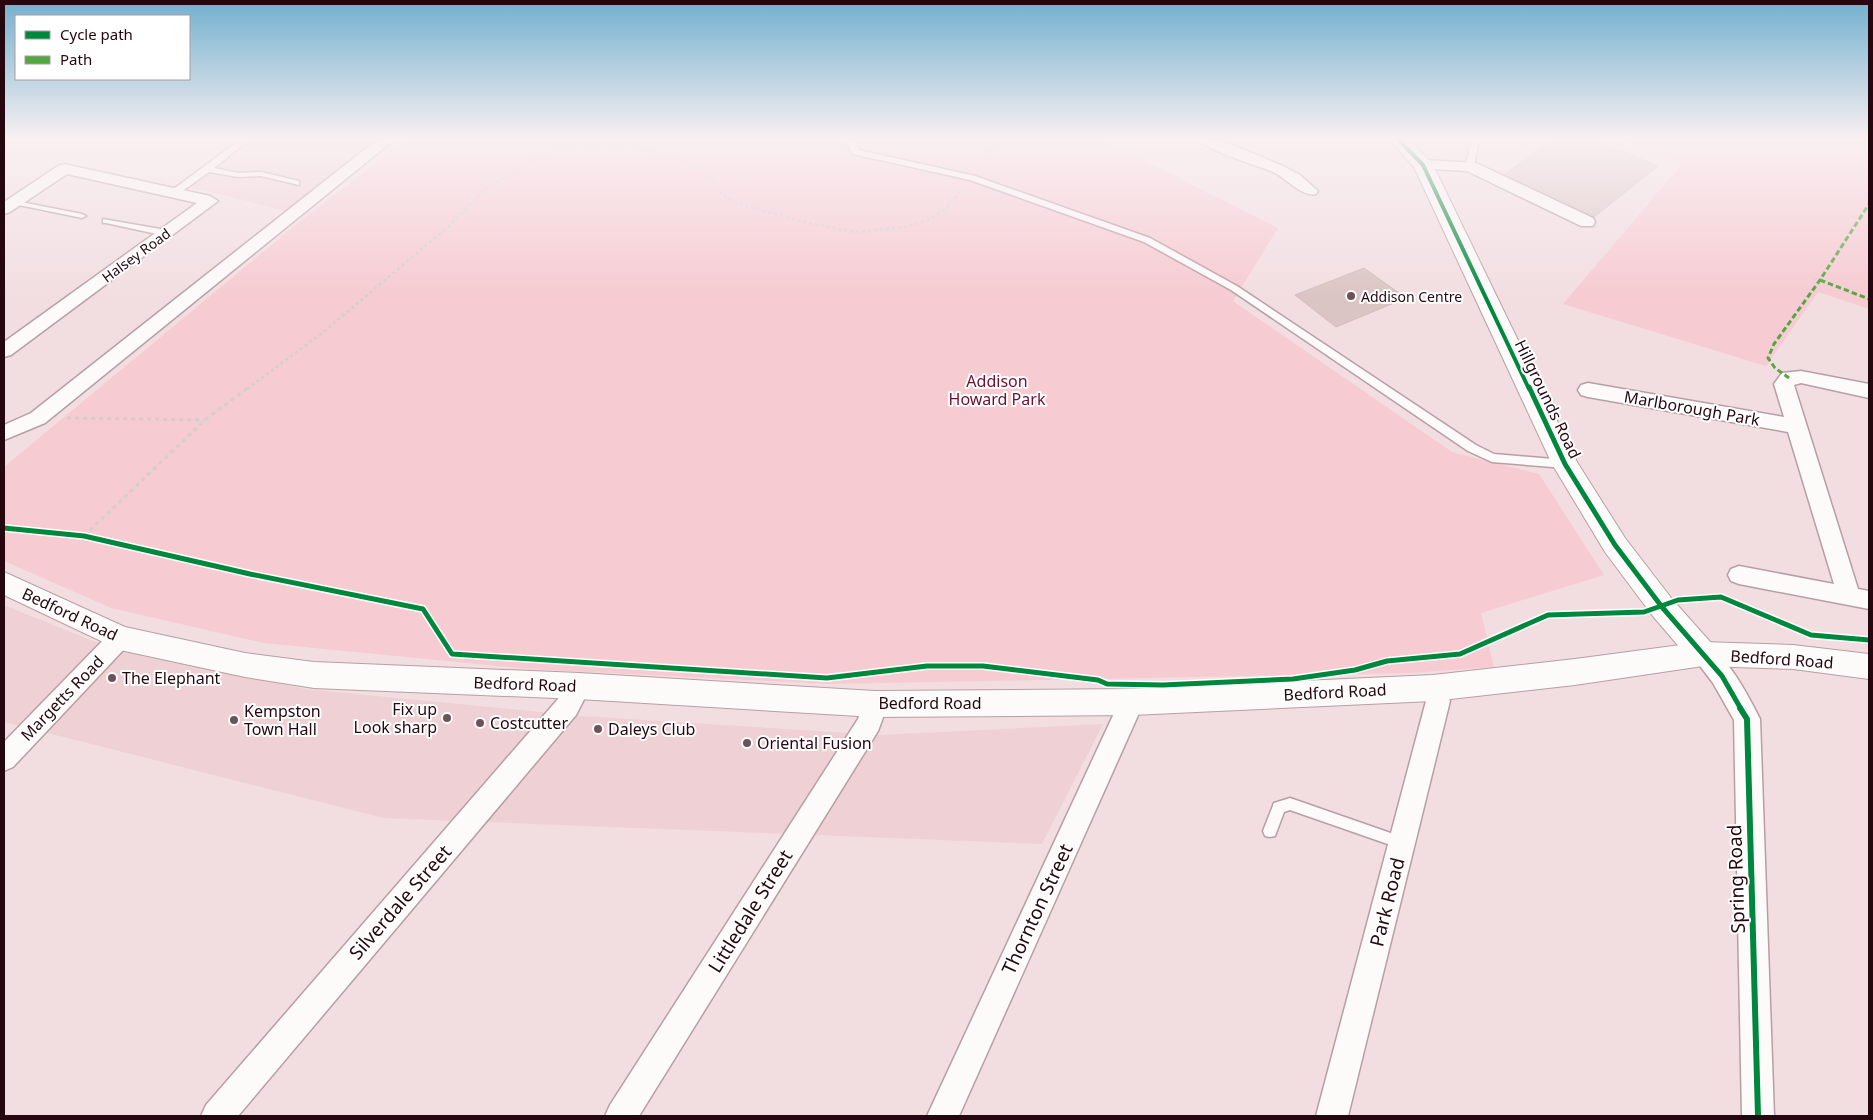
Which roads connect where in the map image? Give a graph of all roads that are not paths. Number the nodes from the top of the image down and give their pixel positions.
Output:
1 (32, 191) edge
2 (161, 191) edge
3 (178, 191) edge
4 (321, 191) edge
5 (1009, 191) edge
6 (1435, 191) edge
7 (1523, 191) edge
8 (174, 194) junction
9 (9, 206) edge
10 (82, 216) dead end
11 (106, 221) dead end
12 (1587, 222) dead end
13 (166, 233) junction
14 (4, 351) edge
15 (1588, 390) dead end
16 (1869, 391) edge
17 (1797, 426) junction
18 (4, 432) edge
19 (1564, 464) junction
20 (1739, 575) dead end
21 (4, 583) edge
22 (1859, 598) edge
23 (120, 638) junction
24 (1703, 654) junction
25 (1869, 667) edge
26 (579, 686) junction
27 (1434, 688) junction
28 (1132, 702) junction
29 (875, 704) junction
30 (4, 759) edge
31 (1270, 830) dead end
32 (1402, 842) junction
33 (216, 1116) edge
34 (621, 1116) edge
35 (943, 1116) edge
36 (1332, 1116) edge
37 (1758, 1116) edge

1 - 9 street, Halsey Road
2 - 8 street, Halsey Road
3 - 8 lane
4 - 18 street
5 - 19 lane
6 - 19 main road, Hillgrounds Road
7 - 12 street
8 - 13 street, Halsey Road
9 - 10 lane
11 - 13 lane
13 - 14 street, Halsey Road
15 - 17 street, Marlborough Park
16 - 17 street
17 - 22 street
19 - 24 main road, Hillgrounds Road
20 - 22 street
21 - 23 main road, Bedford Road
23 - 26 main road, Bedford Road
23 - 30 street, Margetts Road
24 - 25 main road, Bedford Road
24 - 27 main road, Bedford Road
24 - 37 street, Spring Road
26 - 29 main road, Bedford Road
26 - 33 street, Silverdale Street
27 - 28 main road, Bedford Road
27 - 32 street, Park Road
28 - 29 main road, Bedford Road
28 - 35 street, Thornton Street
29 - 34 street, Littledale Street
31 - 32 lane
32 - 36 street, Park Road

